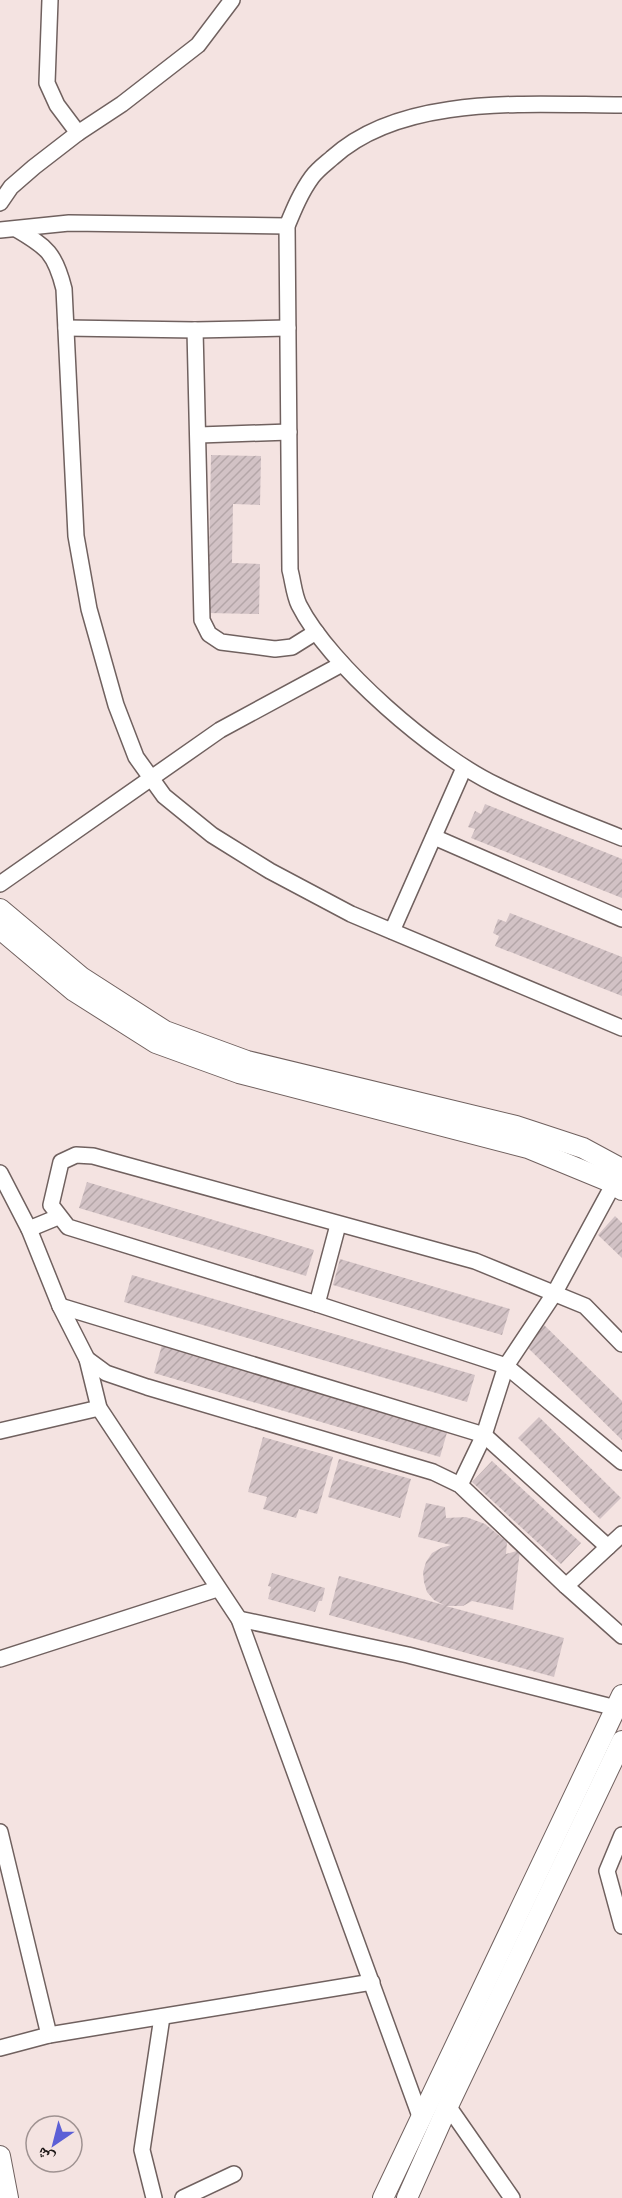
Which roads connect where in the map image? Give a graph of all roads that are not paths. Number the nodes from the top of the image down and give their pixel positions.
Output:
1 (50, 0) edge
2 (232, 0) edge
3 (622, 105) edge
4 (78, 133) junction
5 (0, 203) edge
6 (287, 226) junction
7 (16, 229) junction
8 (0, 230) edge
9 (66, 328) junction
10 (288, 328) junction
11 (195, 330) junction
12 (289, 432) junction
13 (199, 435) junction
14 (315, 632) junction
15 (342, 664) junction
16 (464, 768) junction
17 (151, 777) junction
18 (434, 837) junction
19 (622, 838) edge
20 (0, 884) edge
21 (0, 909) edge
22 (622, 919) edge
23 (0, 929) edge
24 (392, 932) junction
25 (622, 1028) edge
26 (0, 1173) edge
27 (620, 1176) edge
28 (58, 1217) junction
29 (338, 1225) junction
30 (29, 1229) junction
31 (554, 1294) junction
32 (317, 1304) junction
33 (60, 1306) junction
34 (622, 1344) edge
35 (87, 1359) junction
36 (506, 1366) junction
37 (99, 1408) junction
38 (0, 1431) edge
39 (484, 1435) junction
40 (622, 1462) edge
41 (460, 1485) junction
42 (622, 1534) edge
43 (608, 1547) junction
44 (566, 1586) junction
45 (217, 1588) junction
46 (239, 1619) junction
47 (622, 1636) edge
48 (0, 1659) edge
49 (619, 1701) edge
50 (622, 1741) edge
51 (0, 1832) edge
52 (622, 1835) edge
53 (622, 1926) edge
54 (372, 1982) junction
55 (162, 2017) junction
56 (49, 2035) junction
57 (0, 2048) edge
58 (448, 2106) junction
59 (421, 2119) junction
60 (0, 2156) edge
61 (234, 2174) dead end
62 (8, 2198) edge
63 (154, 2198) edge
64 (183, 2198) edge
65 (383, 2198) edge
66 (408, 2198) edge
67 (512, 2198) edge

1 - 4 street
2 - 4 street
3 - 6 street
4 - 5 street
6 - 7 street
6 - 10 street
7 - 8 street
7 - 9 street
9 - 11 street
9 - 17 street
10 - 11 street
10 - 12 street
11 - 13 street
12 - 13 street
12 - 14 street
13 - 14 street
14 - 15 street
15 - 16 street
15 - 17 street
16 - 18 street
16 - 19 street
17 - 20 street
17 - 24 street
18 - 22 street
18 - 24 street
21 - 27 main road
23 - 27 main road
24 - 25 street
26 - 30 street
27 - 31 street
28 - 29 street
28 - 30 street
28 - 32 street
29 - 31 street
29 - 32 street
30 - 33 street
31 - 34 street
31 - 36 street
32 - 36 street
33 - 35 street
33 - 39 street
35 - 37 street
35 - 41 street
36 - 39 street
36 - 40 street
37 - 38 street
37 - 45 street
39 - 41 street
39 - 43 street
41 - 44 street
42 - 43 street
43 - 44 street
44 - 47 street
45 - 46 street
45 - 48 street
46 - 49 street
46 - 54 street
49 - 59 main road
50 - 58 main road
51 - 56 street
52 - 53 street
54 - 55 street
54 - 59 street
55 - 56 street
55 - 63 street
56 - 57 street
58 - 66 main road
58 - 67 street
59 - 65 main road
60 - 62 main road
61 - 64 street

